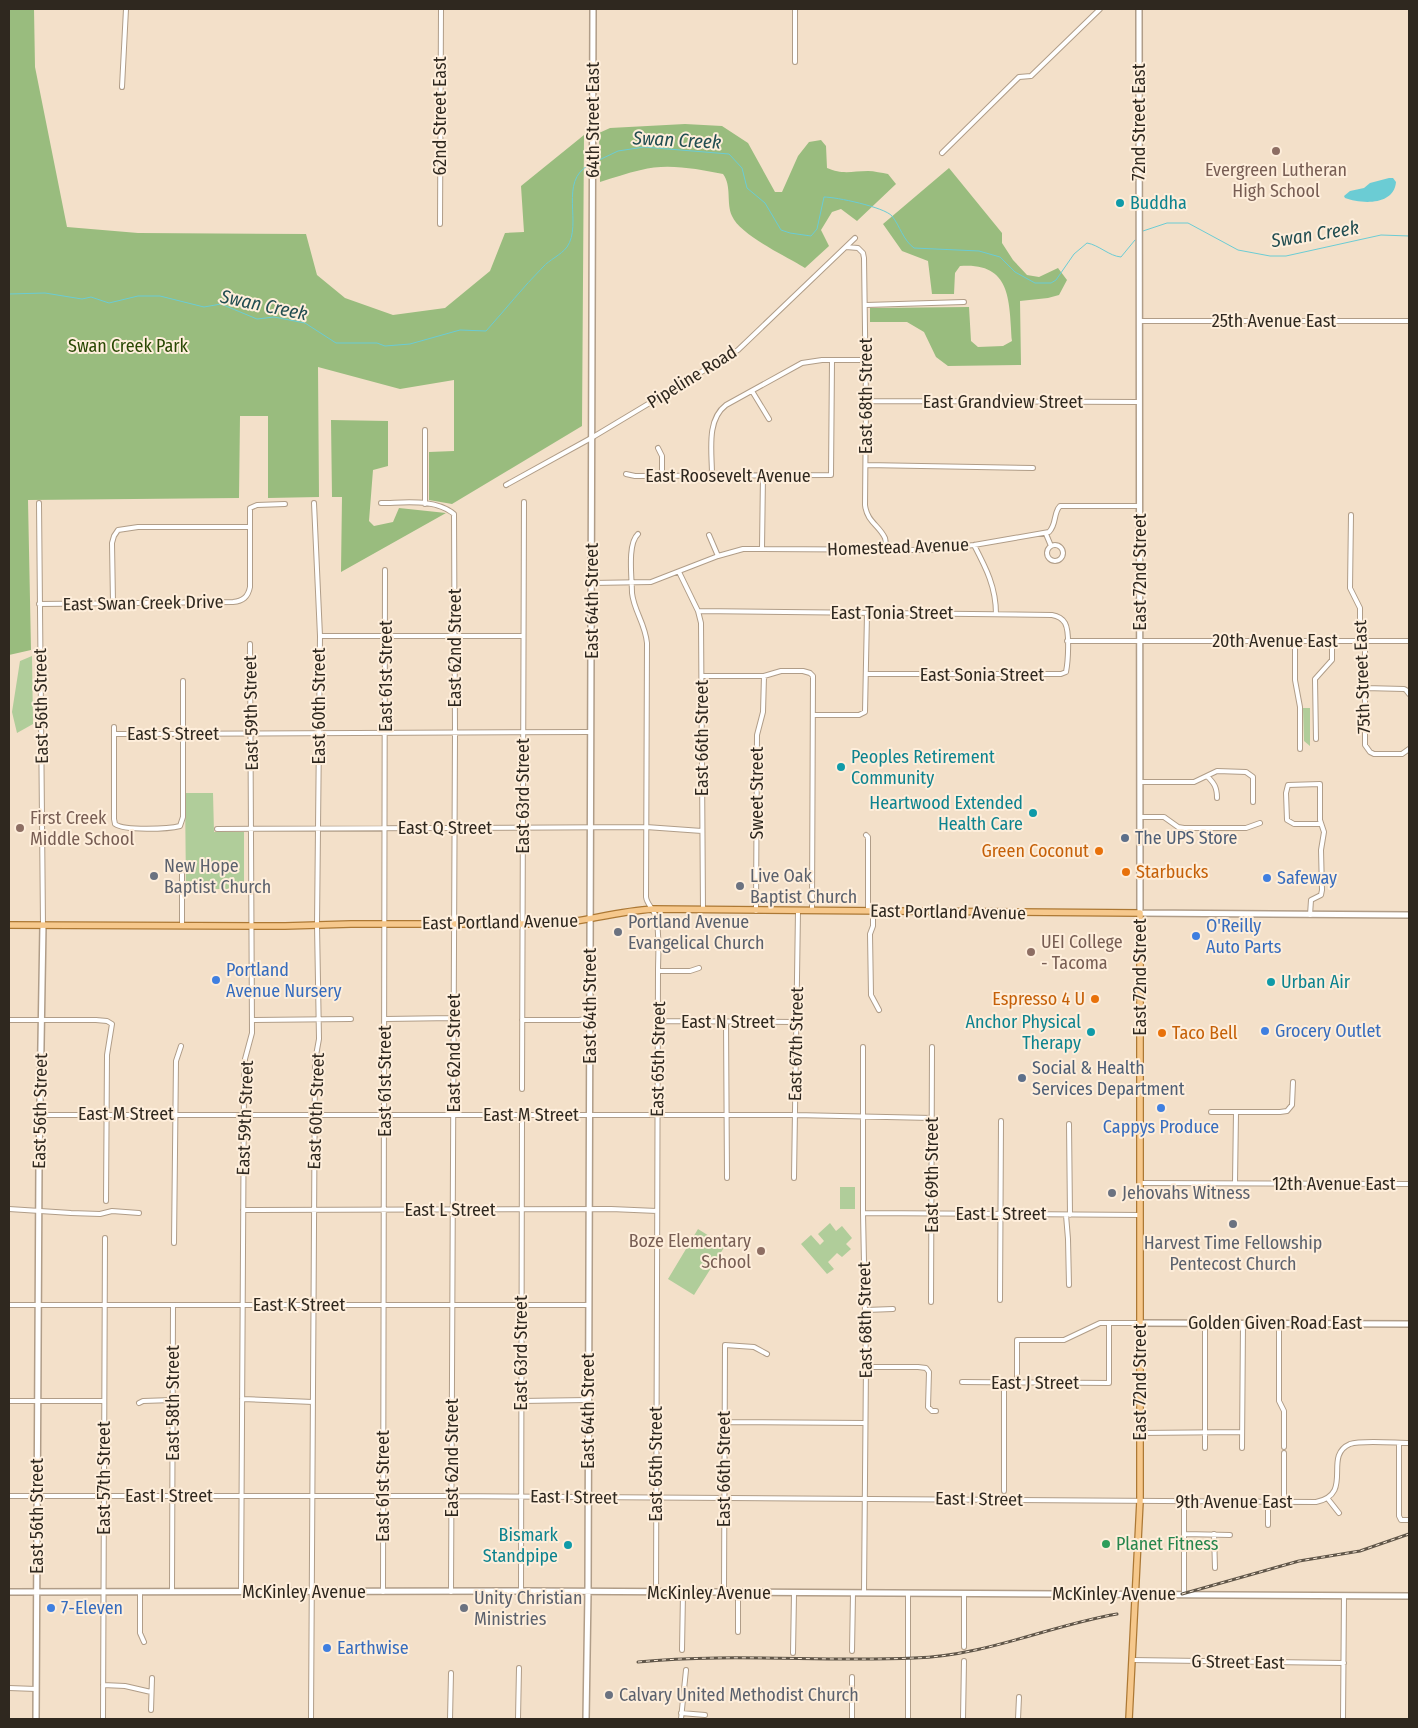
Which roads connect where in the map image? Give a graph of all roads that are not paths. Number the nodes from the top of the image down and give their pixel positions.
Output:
1 (126, 9) edge
2 (441, 9) edge
3 (593, 9) edge
4 (795, 9) edge
5 (1100, 9) edge
6 (1139, 9) edge
7 (795, 62) dead end
8 (122, 87) dead end
9 (942, 153) dead end
10 (440, 224) dead end
11 (593, 232) joint
12 (1139, 235) joint
13 (855, 238) dead end
14 (846, 247) junction
15 (964, 302) dead end
16 (866, 305) junction
17 (1139, 321) junction
18 (1409, 321) edge
19 (832, 360) junction
20 (865, 360) junction
21 (752, 391) junction
22 (866, 401) junction
23 (1139, 402) junction
24 (769, 420) dead end
25 (425, 430) dead end
26 (593, 437) junction
27 (658, 448) dead end
28 (866, 465) junction
29 (1033, 468) dead end
30 (626, 474) dead end
31 (712, 475) junction
32 (763, 475) junction
33 (662, 476) junction
34 (506, 485) dead end
35 (524, 502) dead end
36 (39, 503) dead end
37 (314, 503) dead end
38 (381, 503) dead end
39 (285, 504) dead end
40 (425, 504) junction
41 (1140, 506) junction
42 (1351, 515) dead end
43 (249, 528) junction
44 (638, 534) dead end
45 (1046, 534) junction
46 (710, 535) dead end
47 (974, 545) junction
48 (1051, 546) junction
49 (762, 549) junction
50 (887, 551) junction
51 (718, 556) junction
52 (385, 570) dead end
53 (679, 572) junction
54 (592, 583) junction
55 (632, 583) junction
56 (113, 603) junction
57 (39, 604) junction
58 (698, 611) junction
59 (868, 614) junction
60 (996, 614) junction
61 (320, 636) junction
62 (386, 636) junction
63 (455, 636) junction
64 (523, 636) junction
65 (1295, 641) junction
66 (1332, 641) junction
67 (1360, 641) junction
68 (1409, 641) edge
69 (1067, 642) junction
70 (1140, 642) junction
71 (250, 644) dead end
72 (866, 674) junction
73 (702, 676) junction
74 (764, 676) junction
75 (183, 681) dead end
76 (1365, 688) junction
77 (1408, 693) edge
78 (812, 715) junction
79 (114, 727) dead end
80 (455, 732) junction
81 (523, 732) junction
82 (591, 732) junction
83 (251, 733) junction
84 (319, 733) junction
85 (386, 733) junction
86 (114, 734) junction
87 (183, 734) junction
88 (1316, 739) dead end
89 (1300, 749) dead end
90 (1408, 750) edge
91 (1207, 776) junction
92 (1140, 782) junction
93 (1218, 798) dead end
94 (1253, 802) dead end
95 (1140, 817) junction
96 (1260, 823) dead end
97 (1320, 824) junction
98 (646, 827) junction
99 (319, 828) junction
100 (386, 828) junction
101 (455, 828) junction
102 (524, 828) junction
103 (591, 828) junction
104 (217, 829) dead end
105 (252, 829) junction
106 (702, 831) junction
107 (866, 834) dead end
108 (182, 874) dead end
109 (653, 909) junction
110 (703, 910) junction
111 (756, 911) junction
112 (798, 911) junction
113 (812, 911) junction
114 (871, 911) junction
115 (1140, 913) junction
116 (1310, 915) junction
117 (1409, 915) edge
118 (590, 920) junction
119 (385, 924) junction
120 (454, 924) junction
121 (522, 924) junction
122 (9, 925) edge
123 (43, 925) junction
124 (182, 925) junction
125 (251, 925) junction
126 (317, 925) junction
127 (699, 968) dead end
128 (658, 971) junction
129 (879, 1010) dead end
130 (454, 1018) junction
131 (590, 1018) junction
132 (351, 1019) dead end
133 (384, 1019) junction
134 (9, 1020) edge
135 (252, 1020) junction
136 (319, 1020) junction
137 (522, 1020) junction
138 (41, 1021) junction
139 (658, 1022) junction
140 (726, 1022) junction
141 (797, 1022) junction
142 (181, 1046) dead end
143 (863, 1047) dead end
144 (932, 1047) dead end
145 (1293, 1082) dead end
146 (522, 1089) dead end
147 (1211, 1112) dead end
148 (1236, 1112) junction
149 (107, 1114) junction
150 (175, 1114) junction
151 (244, 1114) junction
152 (522, 1114) junction
153 (39, 1115) junction
154 (314, 1115) junction
155 (385, 1115) junction
156 (453, 1115) junction
157 (589, 1115) junction
158 (657, 1115) junction
159 (726, 1115) junction
160 (795, 1115) junction
161 (864, 1116) junction
162 (932, 1118) junction
163 (1001, 1121) dead end
164 (1070, 1124) dead end
165 (727, 1178) dead end
166 (794, 1178) dead end
167 (1140, 1183) junction
168 (1235, 1183) junction
169 (1409, 1184) edge
170 (106, 1201) dead end
171 (9, 1209) edge
172 (39, 1210) junction
173 (243, 1210) junction
174 (314, 1210) junction
175 (385, 1210) junction
176 (453, 1210) junction
177 (522, 1210) junction
178 (589, 1210) junction
179 (657, 1211) junction
180 (139, 1213) dead end
181 (863, 1213) junction
182 (932, 1214) junction
183 (1001, 1214) junction
184 (1068, 1215) junction
185 (1140, 1215) junction
186 (104, 1238) dead end
187 (174, 1243) dead end
188 (1069, 1284) dead end
189 (1000, 1300) dead end
190 (932, 1302) dead end
191 (313, 1304) junction
192 (9, 1305) edge
193 (39, 1305) junction
194 (104, 1305) junction
195 (173, 1305) junction
196 (243, 1305) junction
197 (384, 1305) junction
198 (452, 1305) junction
199 (521, 1305) junction
200 (588, 1305) junction
201 (893, 1309) dead end
202 (866, 1310) junction
203 (1109, 1323) junction
204 (1140, 1323) junction
205 (1205, 1323) junction
206 (1243, 1323) junction
207 (1279, 1323) junction
208 (1409, 1324) edge
209 (767, 1354) dead end
210 (866, 1367) junction
211 (962, 1382) dead end
212 (1004, 1382) junction
213 (1017, 1383) junction
214 (242, 1399) junction
215 (173, 1400) junction
216 (588, 1400) junction
217 (9, 1401) edge
218 (37, 1401) junction
219 (104, 1401) junction
220 (521, 1401) junction
221 (313, 1402) junction
222 (139, 1404) dead end
223 (936, 1411) dead end
224 (724, 1422) junction
225 (865, 1423) junction
226 (1205, 1432) junction
227 (1242, 1432) junction
228 (1140, 1433) junction
229 (1399, 1443) junction
230 (1409, 1443) edge
231 (1284, 1447) dead end
232 (1205, 1448) dead end
233 (1242, 1448) dead end
234 (1284, 1454) dead end
235 (1004, 1491) dead end
236 (9, 1496) edge
237 (37, 1496) junction
238 (104, 1496) junction
239 (173, 1496) junction
240 (242, 1496) junction
241 (313, 1496) junction
242 (384, 1496) junction
243 (452, 1496) junction
244 (521, 1496) junction
245 (588, 1497) junction
246 (655, 1498) junction
247 (723, 1498) junction
248 (864, 1499) junction
249 (1328, 1499) junction
250 (1140, 1501) junction
251 (1184, 1501) junction
252 (1268, 1502) junction
253 (1284, 1502) junction
254 (1339, 1512) dead end
255 (1409, 1520) edge
256 (1268, 1525) dead end
257 (1184, 1534) junction
258 (1214, 1534) junction
259 (1230, 1535) dead end
260 (1214, 1568) dead end
261 (521, 1591) junction
262 (9, 1592) edge
263 (36, 1592) junction
264 (104, 1592) junction
265 (140, 1592) junction
266 (172, 1592) junction
267 (241, 1592) junction
268 (312, 1592) junction
269 (383, 1592) junction
270 (452, 1592) junction
271 (588, 1592) junction
272 (656, 1592) junction
273 (683, 1592) junction
274 (724, 1592) junction
275 (738, 1592) junction
276 (864, 1593) junction
277 (964, 1593) junction
278 (794, 1594) junction
279 (853, 1594) junction
280 (908, 1594) junction
281 (1136, 1595) junction
282 (1184, 1595) junction
283 (1344, 1596) junction
284 (1409, 1596) edge
285 (738, 1632) dead end
286 (144, 1642) dead end
287 (964, 1647) dead end
288 (682, 1650) dead end
289 (852, 1651) dead end
290 (793, 1653) dead end
291 (1132, 1660) junction
292 (964, 1661) dead end
293 (1344, 1663) junction
294 (519, 1668) dead end
295 (686, 1670) dead end
296 (451, 1673) dead end
297 (852, 1677) dead end
298 (152, 1678) dead end
299 (103, 1685) junction
300 (9, 1688) edge
301 (36, 1688) junction
302 (151, 1692) junction
303 (1019, 1697) dead end
304 (151, 1710) dead end
305 (681, 1713) junction
306 (705, 1715) dead end
307 (36, 1719) edge
308 (103, 1719) edge
309 (310, 1719) edge
310 (450, 1719) edge
311 (518, 1719) edge
312 (586, 1719) edge
313 (681, 1719) edge
314 (852, 1719) edge
315 (908, 1719) edge
316 (963, 1719) edge
317 (1018, 1719) edge
318 (1129, 1719) edge
319 (1343, 1719) edge

1 - 8 street
2 - 10 street, 62nd Street East
3 - 11 street, 64th Street East
4 - 7 street
5 - 9 street
6 - 12 street, 72nd Street East
11 - 26 street, East 64th Street
12 - 17 street, East 72nd Street
13 - 14 street, Pipeline Road
14 - 16 street, East 68th Street
14 - 26 street, Pipeline Road
15 - 16 street
16 - 20 street, East 68th Street
17 - 18 street, 25th Avenue East
17 - 23 street, East 72nd Street
19 - 20 street
19 - 21 street
19 - 32 street, East Roosevelt Avenue
20 - 22 street, East 68th Street
21 - 24 street
21 - 31 street
22 - 23 street, East Grandview Street
22 - 28 street, East 68th Street
23 - 41 street, East 72nd Street
25 - 40 street
26 - 34 street, Pipeline Road
26 - 54 street, East 64th Street
27 - 33 street
28 - 29 street
28 - 50 street, East 68th Street
30 - 33 street, East Roosevelt Avenue
31 - 32 street, East Roosevelt Avenue
31 - 33 street, East Roosevelt Avenue
32 - 49 street
35 - 64 street, East 63rd Street
36 - 57 street, East 56th Street
37 - 61 street, East 60th Street
38 - 40 street
39 - 43 street
40 - 63 street, East 62nd Street
41 - 45 street
41 - 70 street, East 72nd Street
42 - 67 street, 75th Street East
43 - 56 street, East Swan Creek Drive
43 - 56 street
44 - 55 street, East 65th Street
45 - 47 street, Homestead Avenue
45 - 48 street
46 - 51 street
47 - 50 street, Homestead Avenue
47 - 60 street
48 - 48 street
49 - 50 street, Homestead Avenue
49 - 51 street, Homestead Avenue
51 - 53 street, Homestead Avenue
52 - 62 street, East 61st Street
53 - 55 street, Homestead Avenue
53 - 58 street, East 66th Street
54 - 55 street, Homestead Avenue
54 - 82 street, East 64th Street
55 - 98 street, East 65th Street
56 - 57 street, East Swan Creek Drive
57 - 123 street, East 56th Street
58 - 59 street, East Tonia Street
58 - 73 street, East 66th Street
59 - 60 street, East Tonia Street
59 - 72 street
60 - 69 street, East Tonia Street
61 - 62 street
61 - 84 street, East 60th Street
62 - 63 street
62 - 85 street, East 61st Street
63 - 64 street
63 - 80 street, East 62nd Street
64 - 81 street, East 63rd Street
65 - 66 street, 20th Avenue East
65 - 70 street, 20th Avenue East
65 - 89 street
66 - 67 street, 20th Avenue East
66 - 88 street
67 - 68 street, 20th Avenue East
67 - 76 street, 75th Street East
69 - 70 street, 20th Avenue East
69 - 72 street, East Sonia Street
70 - 92 street, East 72nd Street
71 - 83 street, East 59th Street
72 - 78 street
73 - 74 street
73 - 106 street, East 66th Street
74 - 78 street
74 - 111 street, Sweet Street
75 - 87 street
76 - 77 street
76 - 90 street, 75th Street East
78 - 113 street
79 - 86 street
80 - 81 street, East S Street
80 - 85 street, East S Street
80 - 101 street, East 62nd Street
81 - 82 street, East S Street
81 - 102 street, East 63rd Street
82 - 103 street, East 64th Street
83 - 84 street, East S Street
83 - 87 street, East S Street
83 - 105 street, East 59th Street
84 - 85 street, East S Street
84 - 99 street, East 60th Street
85 - 100 street, East 61st Street
86 - 87 street, East S Street
86 - 87 street
91 - 92 street
91 - 93 street
91 - 94 street
92 - 95 street, East 72nd Street
95 - 96 street
95 - 115 street, East 72nd Street
97 - 97 street
97 - 116 street
98 - 103 street, East Q Street
98 - 106 street, East Q Street
98 - 109 street, East 65th Street
99 - 100 street, East Q Street
99 - 105 street, East Q Street
99 - 126 street, East 60th Street
100 - 101 street, East Q Street
100 - 119 street, East 61st Street
101 - 102 street, East Q Street
101 - 120 street, East 62nd Street
102 - 103 street, East Q Street
102 - 121 street, East 63rd Street
103 - 118 street, East 64th Street
104 - 105 street, East Q Street
105 - 125 street, East 59th Street
106 - 110 street, East 66th Street
107 - 114 street
108 - 124 street
109 - 110 main road, East Portland Avenue
109 - 118 main road, East Portland Avenue
109 - 128 street, East 65th Street
110 - 111 main road, East Portland Avenue
111 - 112 main road, East Portland Avenue
112 - 113 main road, East Portland Avenue
112 - 141 street, East 67th Street
113 - 114 main road, East Portland Avenue
114 - 115 main road, East Portland Avenue
114 - 129 street
115 - 116 street, East Portland Avenue
115 - 167 main road, East 72nd Street
116 - 117 street, East Portland Avenue
118 - 121 main road, East Portland Avenue
118 - 131 street, East 64th Street
119 - 120 main road, East Portland Avenue
119 - 126 main road, East Portland Avenue
119 - 133 street, East 61st Street
120 - 121 main road, East Portland Avenue
120 - 130 street, East 62nd Street
121 - 137 street, East 63rd Street
122 - 123 main road, East Portland Avenue
123 - 124 main road, East Portland Avenue
123 - 138 street, East 56th Street
124 - 125 main road, East Portland Avenue
125 - 126 main road, East Portland Avenue
125 - 135 street, East 59th Street
126 - 136 street, East 60th Street
127 - 128 street
128 - 139 street, East 65th Street
130 - 133 street
130 - 156 street, East 62nd Street
131 - 137 street
131 - 157 street, East 64th Street
132 - 136 street
133 - 155 street, East 61st Street
134 - 138 street
135 - 136 street
135 - 151 street, East 59th Street
136 - 154 street, East 60th Street
137 - 146 street, East 63rd Street
138 - 149 street
138 - 153 street, East 56th Street
139 - 140 street, East N Street
139 - 158 street, East 65th Street
140 - 141 street, East N Street
140 - 159 street
141 - 160 street, East 67th Street
142 - 150 street
143 - 161 street, East 68th Street
144 - 162 street, East 69th Street
145 - 148 street
147 - 148 street
148 - 168 street
149 - 150 street, East M Street
149 - 153 street, East M Street
149 - 170 street
150 - 151 street, East M Street
150 - 187 street
151 - 154 street, East M Street
151 - 173 street, East 59th Street
152 - 156 street, East M Street
152 - 157 street, East M Street
152 - 177 street, East 63rd Street
153 - 172 street, East 56th Street
154 - 155 street, East M Street
154 - 174 street, East 60th Street
155 - 156 street, East M Street
155 - 175 street, East 61st Street
156 - 176 street, East 62nd Street
157 - 158 street, East M Street
157 - 178 street, East 64th Street
158 - 159 street, East M Street
158 - 179 street, East 65th Street
159 - 160 street, East M Street
159 - 165 street
160 - 161 street, East M Street
160 - 166 street, East 67th Street
161 - 162 street, East M Street
161 - 181 street, East 68th Street
162 - 182 street, East 69th Street
163 - 183 street
164 - 184 street
167 - 168 street, 12th Avenue East
167 - 185 main road, East 72nd Street
168 - 169 street, 12th Avenue East
171 - 172 street
172 - 180 street
172 - 193 street, East 56th Street
173 - 174 street, East L Street
173 - 196 street, East 59th Street
174 - 175 street, East L Street
174 - 191 street, East 60th Street
175 - 176 street, East L Street
175 - 197 street, East 61st Street
176 - 177 street, East L Street
176 - 198 street, East 62nd Street
177 - 178 street, East L Street
177 - 199 street, East 63rd Street
178 - 179 street, East L Street
178 - 200 street, East 64th Street
179 - 246 street, East 65th Street
181 - 182 street, East L Street
181 - 202 street, East 68th Street
182 - 183 street, East L Street
182 - 190 street, East 69th Street
183 - 184 street, East L Street
183 - 189 street
184 - 185 street, East L Street
184 - 188 street
185 - 204 main road, East 72nd Street
186 - 194 street, East 57th Street
191 - 196 street, East K Street
191 - 197 street, East K Street
191 - 221 street, East 60th Street
192 - 193 street, East K Street
193 - 194 street, East K Street
193 - 218 street, East 56th Street
194 - 195 street, East K Street
194 - 219 street, East 57th Street
195 - 196 street, East K Street
195 - 215 street, East 58th Street
196 - 214 street, East 59th Street
197 - 198 street, East K Street
197 - 242 street, East 61st Street
198 - 199 street, East K Street
198 - 243 street, East 62nd Street
199 - 200 street, East K Street
199 - 220 street, East 63rd Street
200 - 216 street, East 64th Street
201 - 202 street
202 - 210 street, East 68th Street
203 - 204 street
203 - 213 street
203 - 213 street, East J Street
204 - 205 street, Golden Given Road East
204 - 228 main road, East 72nd Street
205 - 206 street, Golden Given Road East
205 - 226 street
206 - 207 street, Golden Given Road East
206 - 227 street
207 - 208 street, Golden Given Road East
207 - 231 street
209 - 224 street, East 66th Street
210 - 223 street
210 - 225 street, East 68th Street
211 - 212 street, East J Street
212 - 213 street, East J Street
212 - 235 street
214 - 221 street
214 - 240 street, East 59th Street
215 - 222 street
215 - 239 street, East 58th Street
216 - 220 street
216 - 245 street, East 64th Street
217 - 218 street
218 - 219 street
218 - 237 street, East 56th Street
219 - 238 street, East 57th Street
220 - 244 street, East 63rd Street
221 - 241 street, East 60th Street
224 - 225 street
224 - 247 street, East 66th Street
225 - 248 street, East 68th Street
226 - 227 street
226 - 228 street
226 - 232 street
227 - 233 street
228 - 250 main road, East 72nd Street
229 - 230 street
229 - 249 street
229 - 255 street
234 - 253 street
236 - 237 street, East I Street
237 - 238 street, East I Street
237 - 263 street, East 56th Street
238 - 239 street, East I Street
238 - 264 street, East 57th Street
239 - 240 street, East I Street
239 - 266 street, East 58th Street
240 - 241 street, East I Street
240 - 267 street, East 59th Street
241 - 242 street, East I Street
241 - 268 street, East 60th Street
242 - 243 street, East I Street
242 - 269 street, East 61st Street
243 - 244 street, East I Street
243 - 270 street, East 62nd Street
244 - 245 street, East I Street
244 - 261 street, East 63rd Street
245 - 246 street, East I Street
245 - 271 street, East 64th Street
246 - 247 street, East I Street
246 - 272 street, East 65th Street
247 - 248 street, East I Street
247 - 274 street, East 66th Street
248 - 250 street, East I Street
248 - 276 street, East 68th Street
249 - 253 street, 9th Avenue East
249 - 254 street
250 - 251 street, 9th Avenue East
250 - 281 main road, East 72nd Street
251 - 252 street, 9th Avenue East
251 - 257 street
252 - 253 street, 9th Avenue East
252 - 256 street
257 - 258 street
257 - 282 street
258 - 259 street
258 - 260 street
261 - 270 street, McKinley Avenue
261 - 271 street, McKinley Avenue
262 - 263 street, McKinley Avenue
263 - 264 street, McKinley Avenue
263 - 301 street, East 56th Street
264 - 265 street, McKinley Avenue
264 - 299 street, East 57th Street
265 - 266 street, McKinley Avenue
265 - 286 street
266 - 267 street, McKinley Avenue
267 - 268 street, McKinley Avenue
268 - 269 street, McKinley Avenue
268 - 309 street, East 60th Street
269 - 270 street, McKinley Avenue
271 - 272 street, McKinley Avenue
271 - 312 street, East 64th Street
272 - 273 street, McKinley Avenue
273 - 274 street, McKinley Avenue
273 - 288 street
274 - 275 street, McKinley Avenue
275 - 278 street, McKinley Avenue
275 - 285 street
276 - 279 street, McKinley Avenue
276 - 280 street, McKinley Avenue
277 - 280 street, McKinley Avenue
277 - 281 street, McKinley Avenue
277 - 287 street
278 - 279 street, McKinley Avenue
278 - 290 street
279 - 289 street
280 - 315 street
281 - 282 street, McKinley Avenue
281 - 291 main road, East 72nd Street
282 - 283 street, McKinley Avenue
283 - 284 street, McKinley Avenue
283 - 293 street
291 - 293 street, G Street East
291 - 318 main road, East 72nd Street
292 - 316 street
293 - 319 street
294 - 311 street
295 - 305 street
296 - 310 street
297 - 314 street
298 - 302 street
299 - 302 street
299 - 308 street, East 57th Street
300 - 301 street
301 - 307 street, East 56th Street
302 - 304 street
303 - 317 street
305 - 306 street
305 - 313 street

